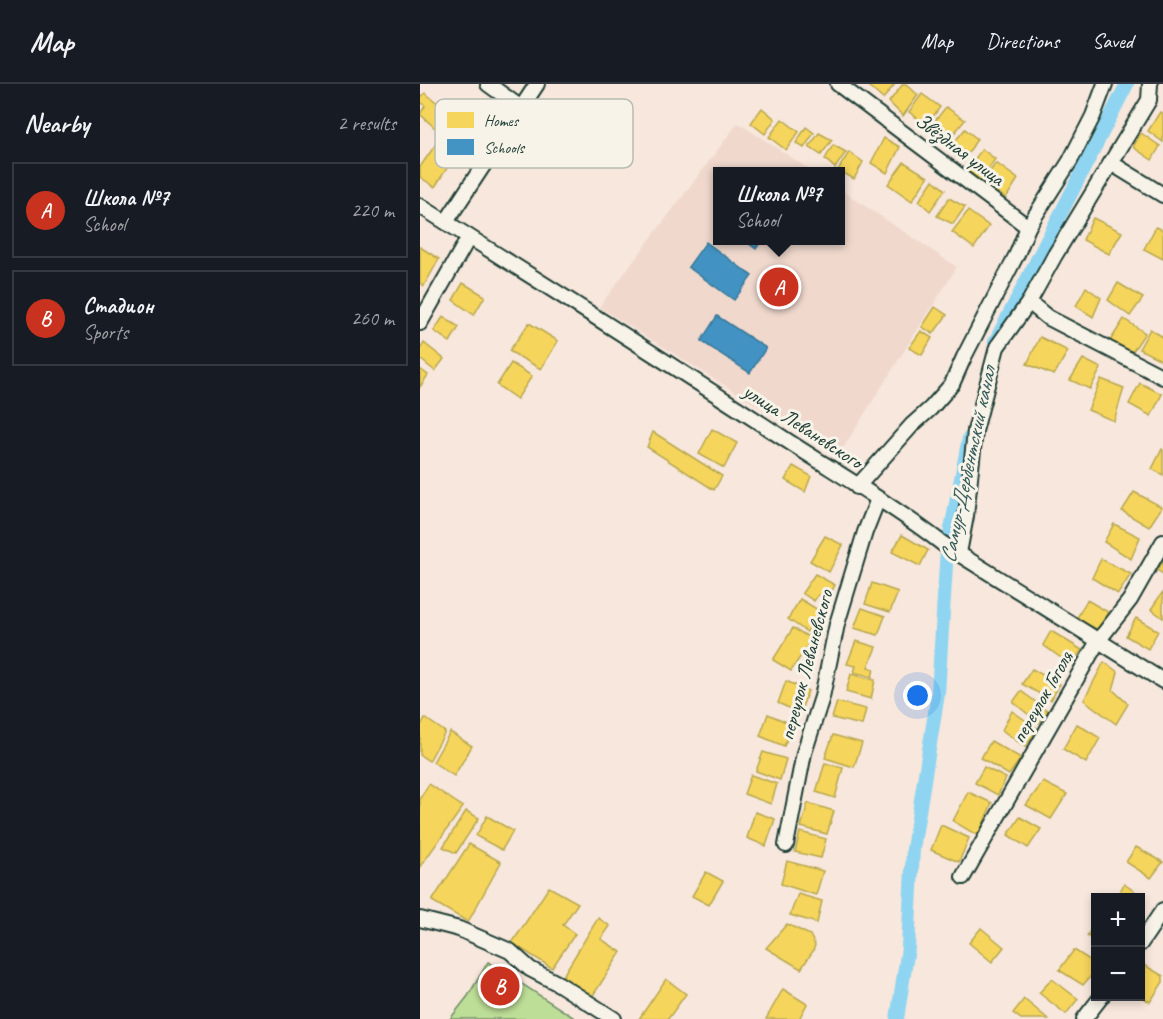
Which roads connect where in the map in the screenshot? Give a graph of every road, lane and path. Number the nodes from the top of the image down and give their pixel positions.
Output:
1 (488, 84) edge
2 (537, 84) edge
3 (838, 84) edge
4 (1105, 84) edge
5 (1149, 84) edge
6 (509, 99) edge
7 (527, 99) edge
8 (1111, 164) junction
9 (482, 168) edge
10 (1163, 195) edge
11 (420, 206) edge
12 (446, 222) junction
13 (1028, 227) junction
14 (469, 237) junction
15 (1029, 302) junction
16 (420, 323) edge
17 (1163, 377) edge
18 (857, 487) junction
19 (878, 499) junction
20 (1163, 542) edge
21 (951, 549) junction
22 (1098, 641) junction
23 (1163, 681) edge
24 (786, 845) dead end
25 (963, 877) dead end
26 (1163, 910) edge
27 (420, 919) edge
28 (1145, 937) edge
29 (1098, 1001) edge
30 (614, 1019) edge
31 (1084, 1019) edge

1 - 6 street
2 - 7 street
3 - 13 street, Звёздная улица
4 - 13 street
5 - 8 street
8 - 10 street
8 - 15 street
9 - 12 street
11 - 12 street, улица Леваневского
12 - 14 street, улица Леваневского
13 - 18 street
14 - 16 street
14 - 18 street, улица Леваневского
15 - 17 street
15 - 21 street
18 - 19 street, улица Леваневского
19 - 21 street, улица Леваневского
19 - 24 street, переулок Леваневского
20 - 22 street, переулок Гоголя
21 - 22 street, улица Леваневского
22 - 23 street, улица Леваневского
22 - 25 street, переулок Гоголя
26 - 28 street
27 - 30 street
29 - 31 street

